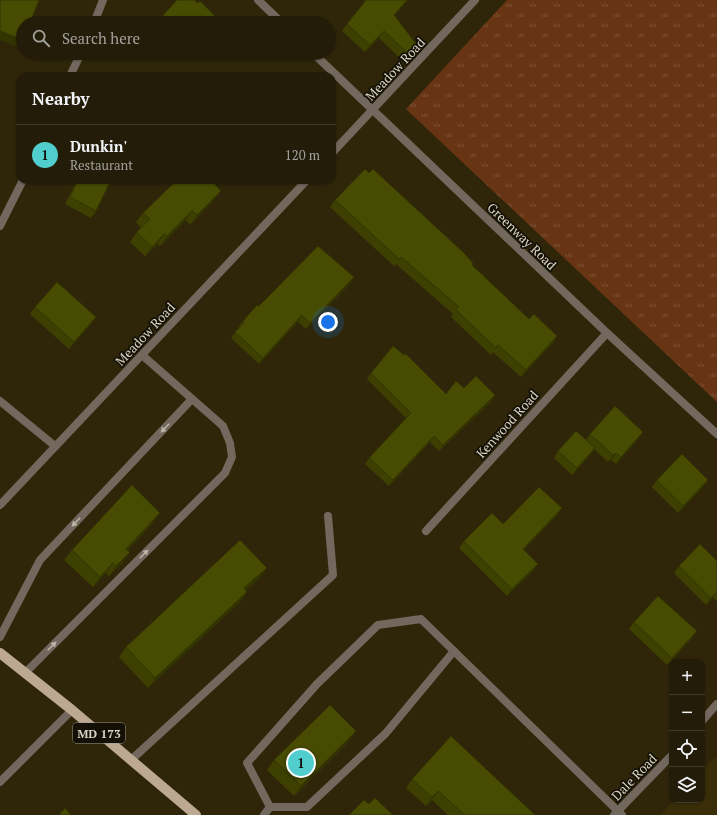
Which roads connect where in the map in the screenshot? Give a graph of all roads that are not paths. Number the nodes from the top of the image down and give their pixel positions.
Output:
1 (103, 0) edge
2 (258, 0) edge
3 (475, 0) edge
4 (97, 16) edge
5 (275, 16) edge
6 (77, 60) edge
7 (320, 60) edge
8 (72, 72) edge
9 (333, 72) edge
10 (336, 75) edge
11 (372, 110) junction
12 (336, 149) edge
13 (21, 184) edge
14 (303, 184) edge
15 (0, 226) edge
16 (607, 334) junction
17 (142, 355) junction
18 (192, 400) junction
19 (0, 401) edge
20 (717, 434) edge
21 (56, 446) junction
22 (0, 505) edge
23 (328, 516) dead end
24 (426, 531) dead end
25 (0, 637) edge
26 (454, 651) junction
27 (0, 653) edge
28 (25, 673) junction
29 (717, 704) edge
30 (72, 710) junction
31 (705, 718) edge
32 (669, 758) edge
33 (131, 760) junction
34 (0, 782) edge
35 (270, 807) junction
36 (618, 814) edge
37 (196, 815) edge
38 (264, 815) edge

1 - 4 street
2 - 5 street
3 - 11 street, Meadow Road
6 - 8 street
7 - 9 street, Greenway Road
10 - 11 street, Greenway Road
11 - 12 street, Meadow Road
11 - 16 street, Greenway Road
13 - 15 street
14 - 17 street, Meadow Road
16 - 20 street, Greenway Road
16 - 24 street, Kenwood Road
17 - 18 street
17 - 21 street, Meadow Road
18 -> 25 street
28 -> 18 street
19 - 21 street
21 - 22 street, Meadow Road
23 - 33 street
26 - 35 street
26 - 35 street
26 - 36 street
27 - 28 main road, MD 173
28 - 30 main road, MD 173
29 - 31 street
30 - 33 main road, MD 173
30 - 34 street
32 - 36 street, Dale Road
33 - 37 main road, MD 173
35 - 38 street

